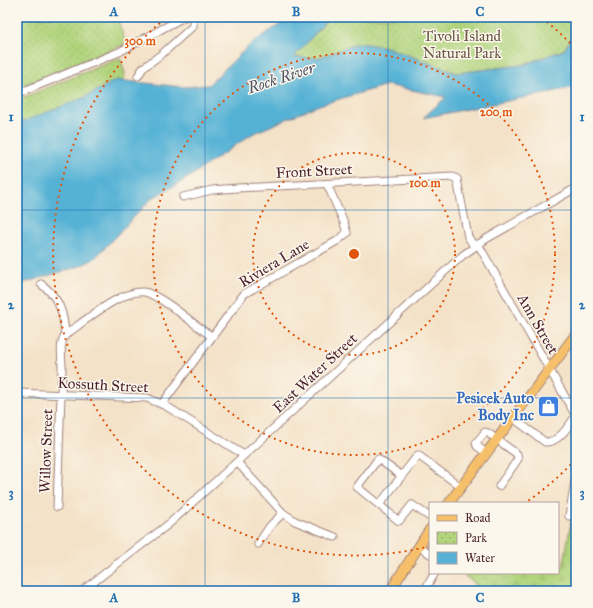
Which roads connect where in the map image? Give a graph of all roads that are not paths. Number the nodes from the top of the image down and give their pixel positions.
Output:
1 (184, 17) edge
2 (193, 17) edge
3 (138, 76) dead end
4 (17, 94) edge
5 (447, 177) joint
6 (327, 184) junction
7 (576, 188) edge
8 (183, 197) dead end
9 (476, 245) junction
10 (41, 284) dead end
11 (576, 334) edge
12 (65, 335) junction
13 (212, 336) junction
14 (549, 368) junction
15 (17, 393) edge
16 (60, 396) junction
17 (162, 404) junction
18 (576, 416) edge
19 (513, 418) junction
20 (497, 439) junction
21 (486, 453) junction
22 (244, 455) junction
23 (237, 462) junction
24 (402, 476) junction
25 (576, 476) edge
26 (499, 486) dead end
27 (461, 487) junction
28 (450, 502) edge
29 (378, 505) junction
30 (57, 507) dead end
31 (283, 513) junction
32 (429, 516) edge
33 (569, 516) dead end
34 (429, 530) edge
35 (335, 537) dead end
36 (258, 544) dead end
37 (419, 546) junction
38 (429, 553) edge
39 (434, 574) edge
40 (82, 591) edge
41 (390, 591) edge
42 (424, 591) edge

1 - 4 street
2 - 3 street
5 - 6 street, Front Street
5 - 9 street, Ann Street
6 - 8 street, Front Street
6 - 13 street, Riviera Lane
7 - 9 street, East Water Street
9 - 14 street, Ann Street
9 - 22 street, East Water Street
10 - 12 street
11 - 14 main road
12 - 13 street
12 - 16 street, Willow Street
13 - 17 street, Riviera Lane
14 - 18 street, Ann Street
14 - 19 main road
15 - 16 street, Kossuth Street
16 - 17 street, Kossuth Street
16 - 30 street, Willow Street
17 - 22 street, Kossuth Street
18 - 19 street
19 - 20 main road
20 - 21 main road
20 - 21 street
20 - 26 street
21 - 27 main road
22 - 23 street, East Water Street
23 - 31 street
23 - 40 street, East Water Street
24 - 27 street
24 - 29 street
24 - 29 street
25 - 33 street
27 - 28 main road
29 - 32 street
31 - 35 street
31 - 36 street
34 - 37 main road
37 - 38 street
37 - 41 main road
39 - 42 street

